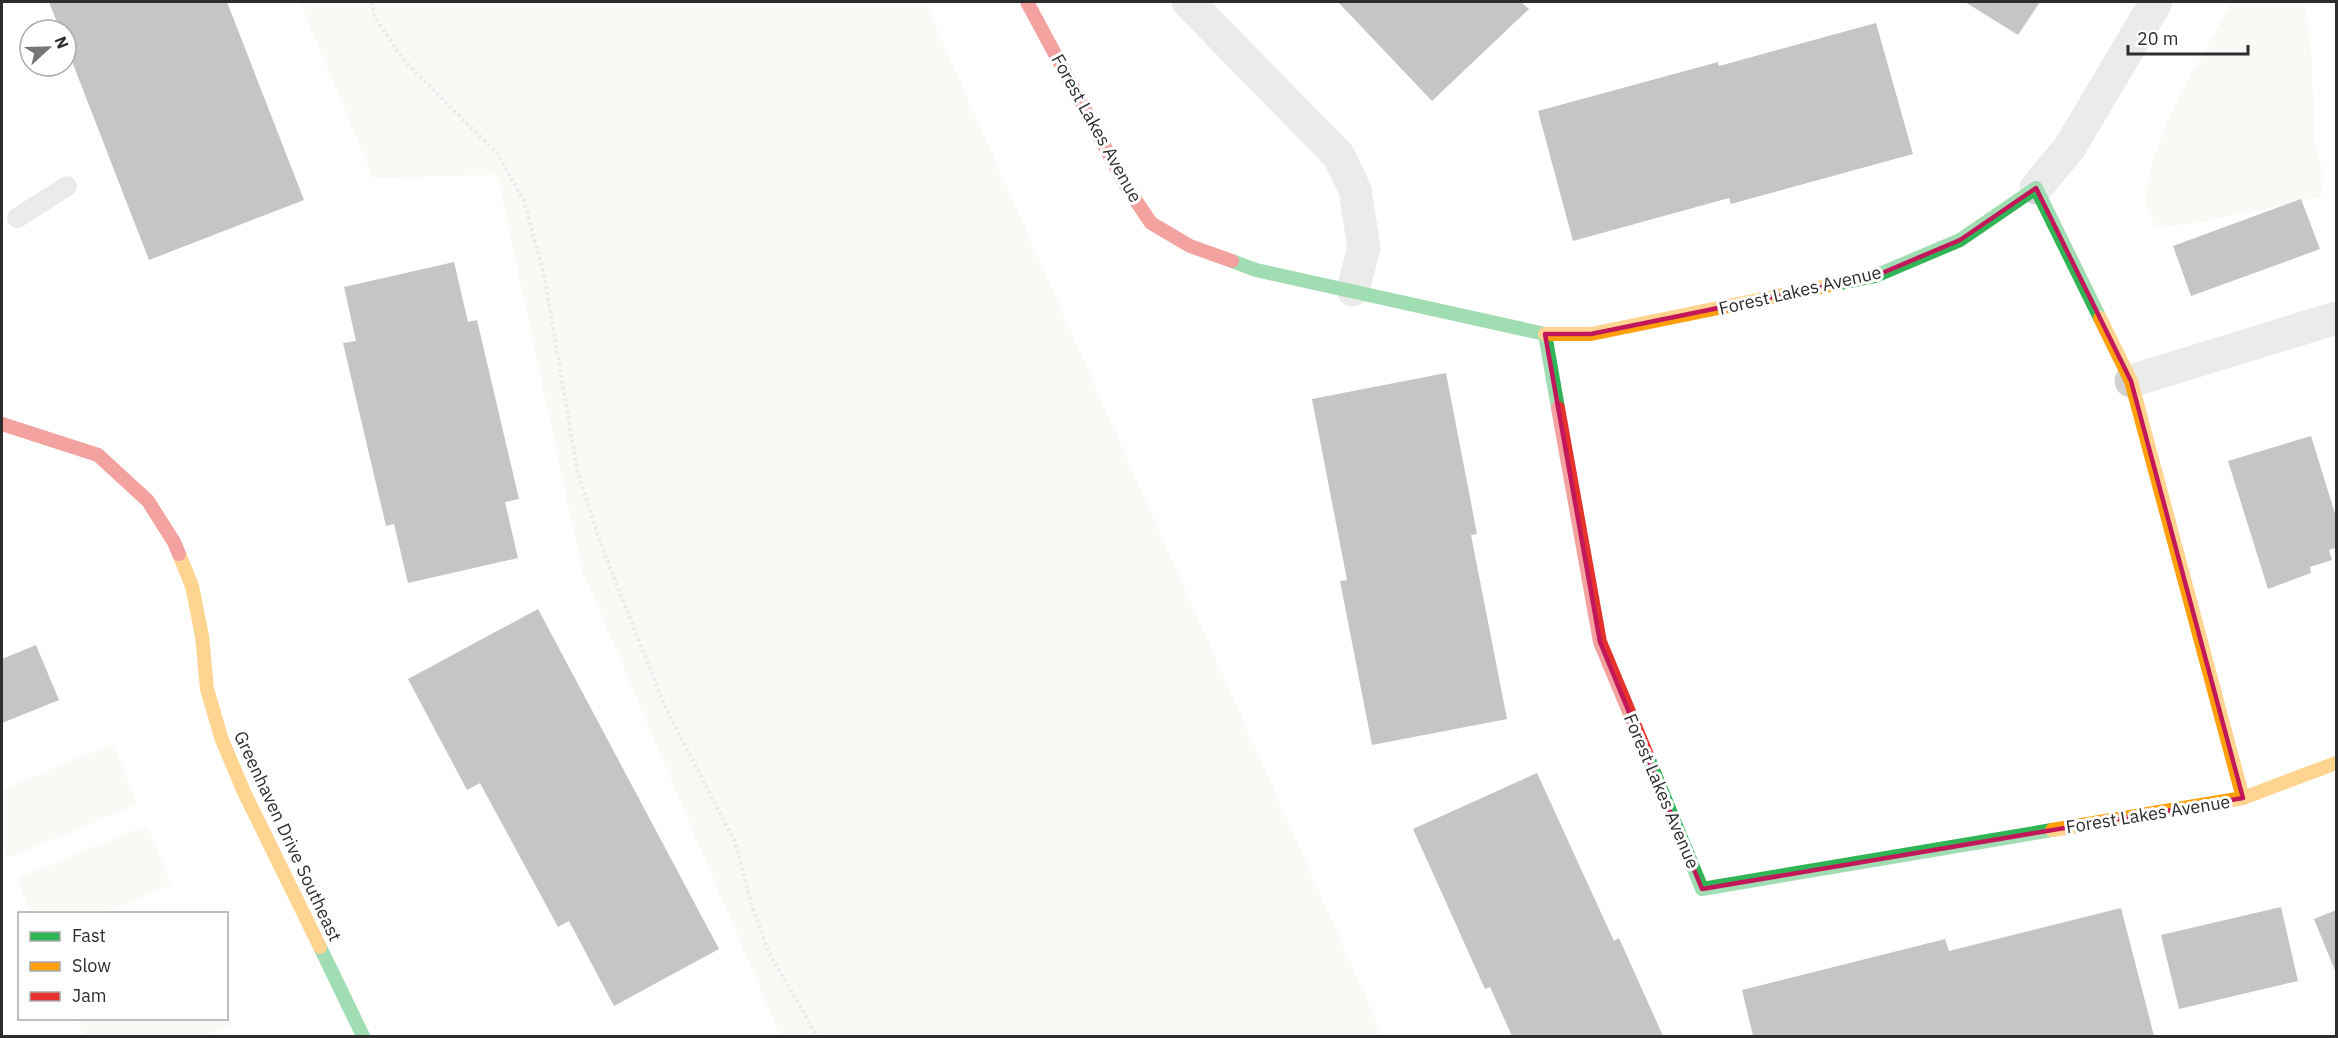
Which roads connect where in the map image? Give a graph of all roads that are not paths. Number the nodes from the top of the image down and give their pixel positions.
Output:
1 (1027, 2) edge
2 (1188, 2) edge
3 (2156, 2) edge
4 (67, 186) dead end
5 (2036, 188) junction
6 (17, 218) dead end
7 (1353, 291) junction
8 (2337, 318) edge
9 (1545, 334) junction
10 (2131, 381) junction
11 (2, 423) edge
12 (2337, 763) edge
13 (2243, 798) junction
14 (363, 1036) edge

1 - 7 street, Forest Lakes Avenue
2 - 7 street
3 - 5 street, Forest Lakes Avenue
4 - 6 lane
5 - 9 street, Forest Lakes Avenue
5 - 10 street, Forest Lakes Avenue
7 - 9 street, Forest Lakes Avenue
8 - 10 street
9 - 13 street, Forest Lakes Avenue
10 - 13 street, Forest Lakes Avenue
11 - 14 street, Greenhaven Drive Southeast
12 - 13 street, Forest Lakes Avenue

